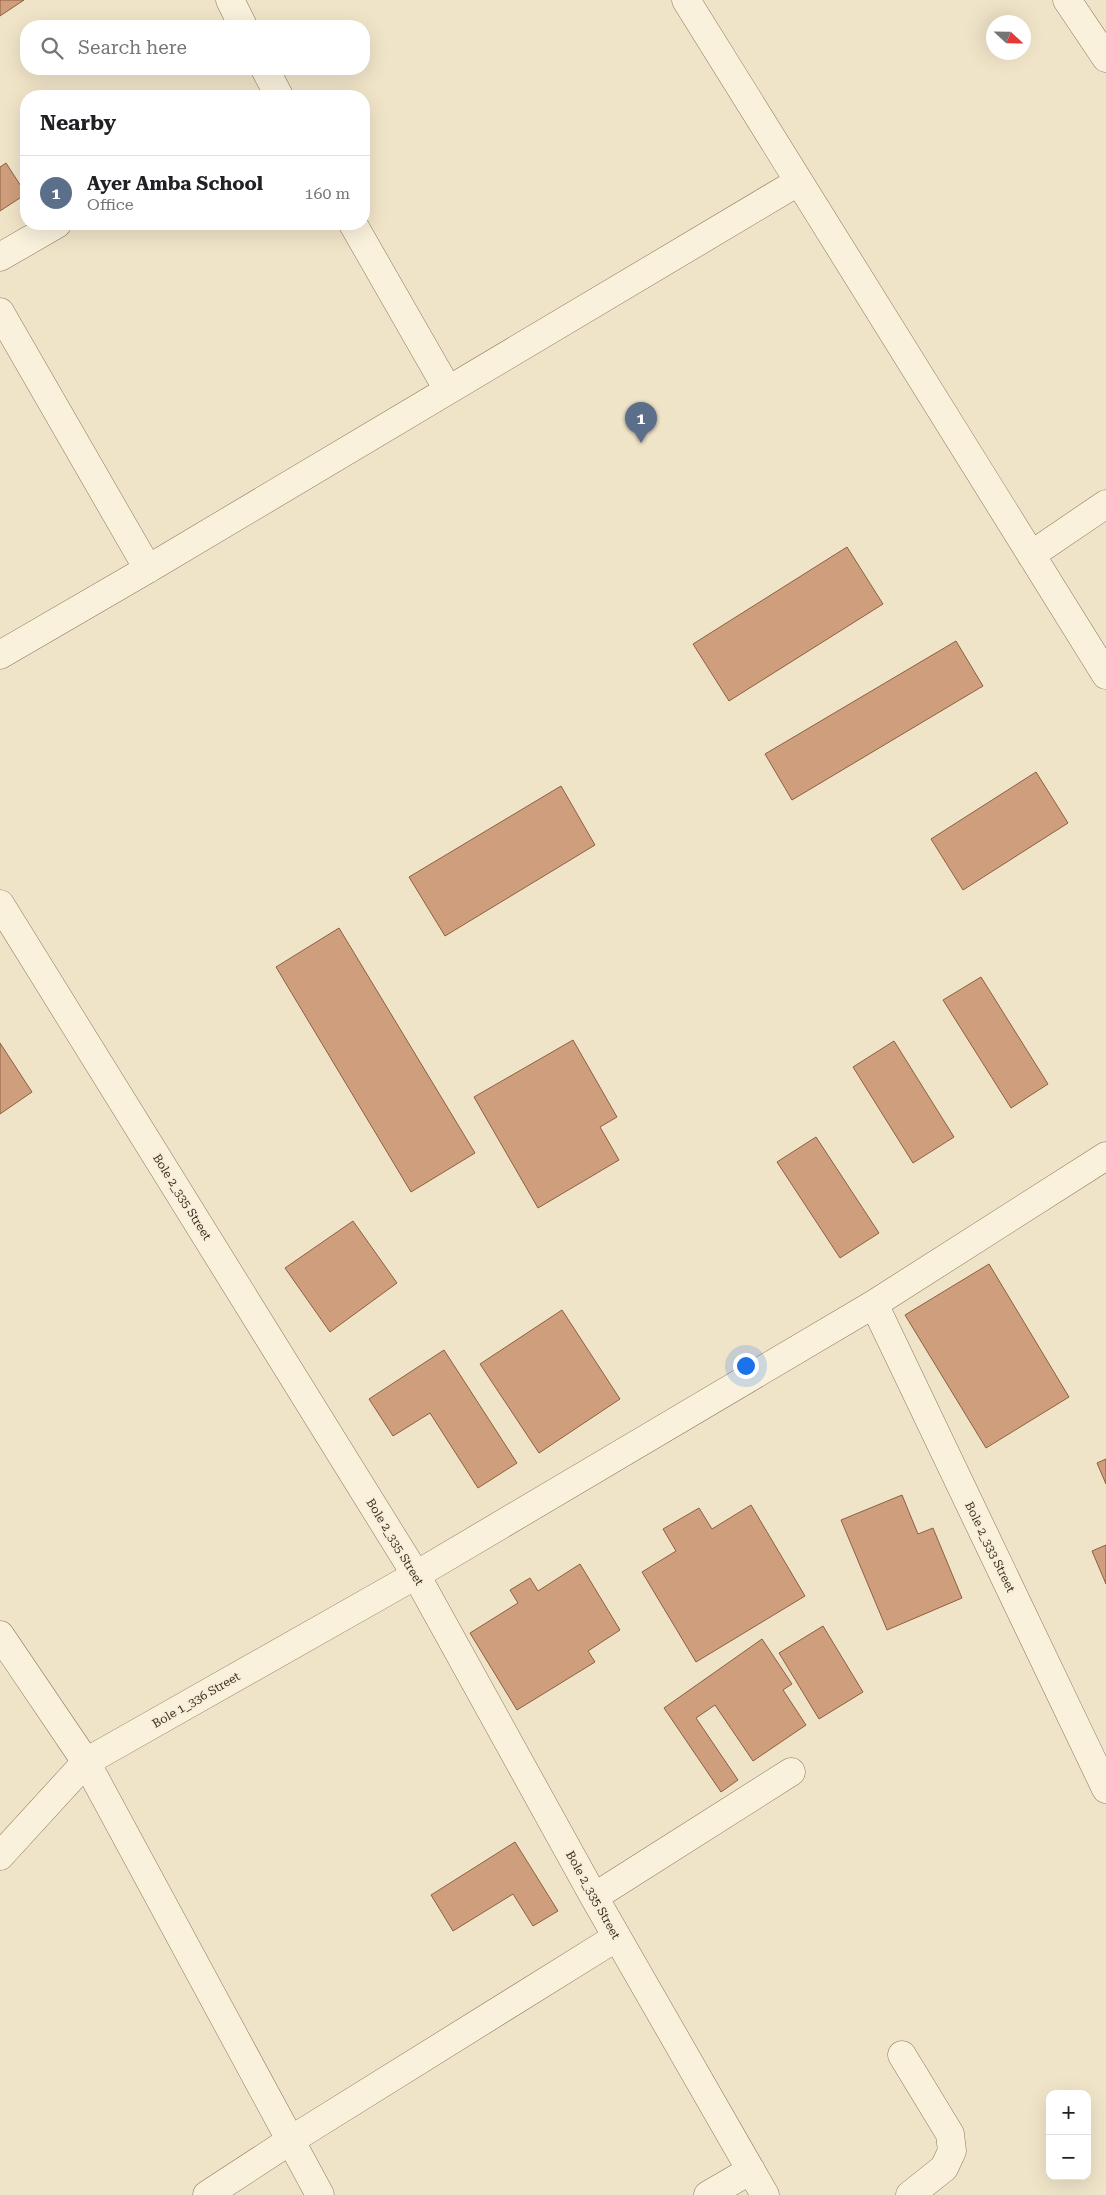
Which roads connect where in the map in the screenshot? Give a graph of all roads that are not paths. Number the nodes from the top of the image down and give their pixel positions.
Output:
1 (230, 0) edge
2 (686, 0) edge
3 (1067, 0) edge
4 (240, 20) edge
5 (1106, 58) edge
6 (268, 75) edge
7 (274, 90) edge
8 (798, 182) junction
9 (48, 230) edge
10 (355, 230) edge
11 (0, 258) edge
12 (0, 312) edge
13 (448, 390) junction
14 (1106, 504) edge
15 (1031, 555) junction
16 (148, 569) junction
17 (0, 655) edge
18 (1106, 675) edge
19 (0, 904) edge
20 (1106, 1156) edge
21 (874, 1304) junction
22 (416, 1574) junction
23 (0, 1634) edge
24 (86, 1762) junction
25 (791, 1772) dead end
26 (1106, 1788) edge
27 (0, 1856) edge
28 (594, 1897) junction
29 (617, 1937) junction
30 (902, 2055) dead end
31 (292, 2140) junction
32 (751, 2170) junction
33 (207, 2195) edge
34 (320, 2195) edge
35 (708, 2195) edge
36 (765, 2195) edge
37 (910, 2195) edge

1 - 4 street
2 - 8 street
3 - 5 street
6 - 7 street
8 - 13 street
8 - 15 street
9 - 11 street
10 - 13 street
12 - 16 street
13 - 16 street
14 - 15 street
15 - 18 street
16 - 17 street
19 - 22 street, Bole 2_335 Street
20 - 21 street, Bole 1_336 Street
21 - 22 street, Bole 1_336 Street
21 - 26 street, Bole 2_333 Street
22 - 24 street, Bole 1_336 Street
22 - 28 street, Bole 2_335 Street
23 - 24 street
24 - 27 street, Bole 1_336 Street
24 - 31 street
25 - 28 street
28 - 29 street, Bole 2_335 Street
29 - 31 street
29 - 32 street, Bole 2_335 Street
30 - 37 street
31 - 33 street
31 - 34 street
32 - 35 street
32 - 36 street, Bole 2_335 Street

